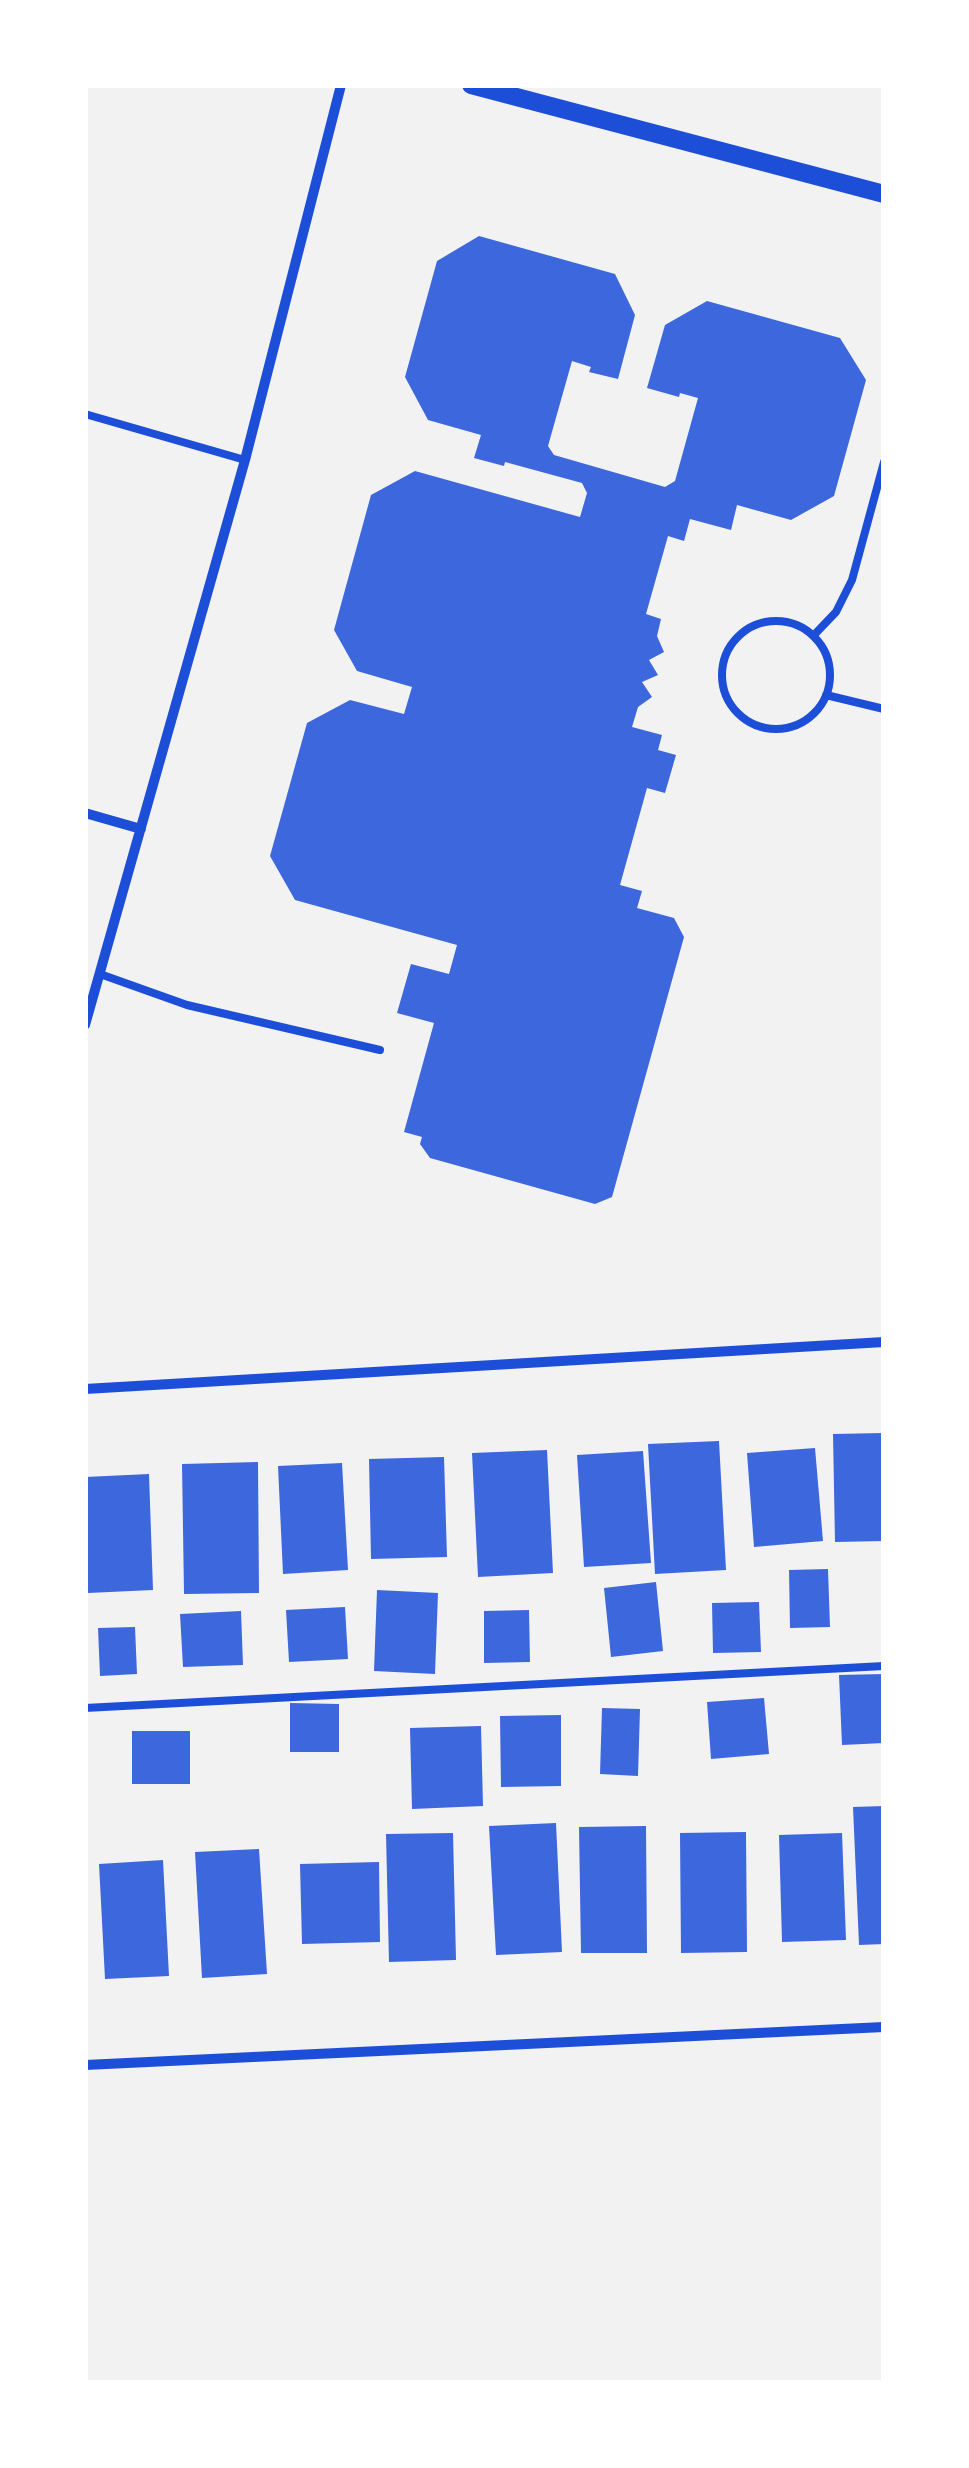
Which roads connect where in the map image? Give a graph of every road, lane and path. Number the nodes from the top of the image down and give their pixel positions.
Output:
1 (341, 85) edge
2 (471, 85) edge
3 (884, 194) edge
4 (85, 414) edge
5 (244, 460) junction
6 (884, 462) edge
7 (814, 635) junction
8 (826, 694) junction
9 (884, 710) edge
10 (85, 813) edge
11 (141, 829) junction
12 (100, 974) junction
13 (85, 1026) edge
14 (380, 1050) dead end
15 (884, 1342) edge
16 (85, 1389) edge
17 (884, 1666) edge
18 (85, 1708) edge
19 (884, 2027) edge
20 (85, 2064) edge

1 - 5 street
2 - 3 street
4 - 5 lane
5 - 11 street
6 - 7 lane
7 - 8 lane
7 - 8 lane
8 - 9 lane
10 - 11 street
11 - 12 street
12 - 13 street
12 - 14 lane
15 - 16 street
17 - 18 lane
19 - 20 street

